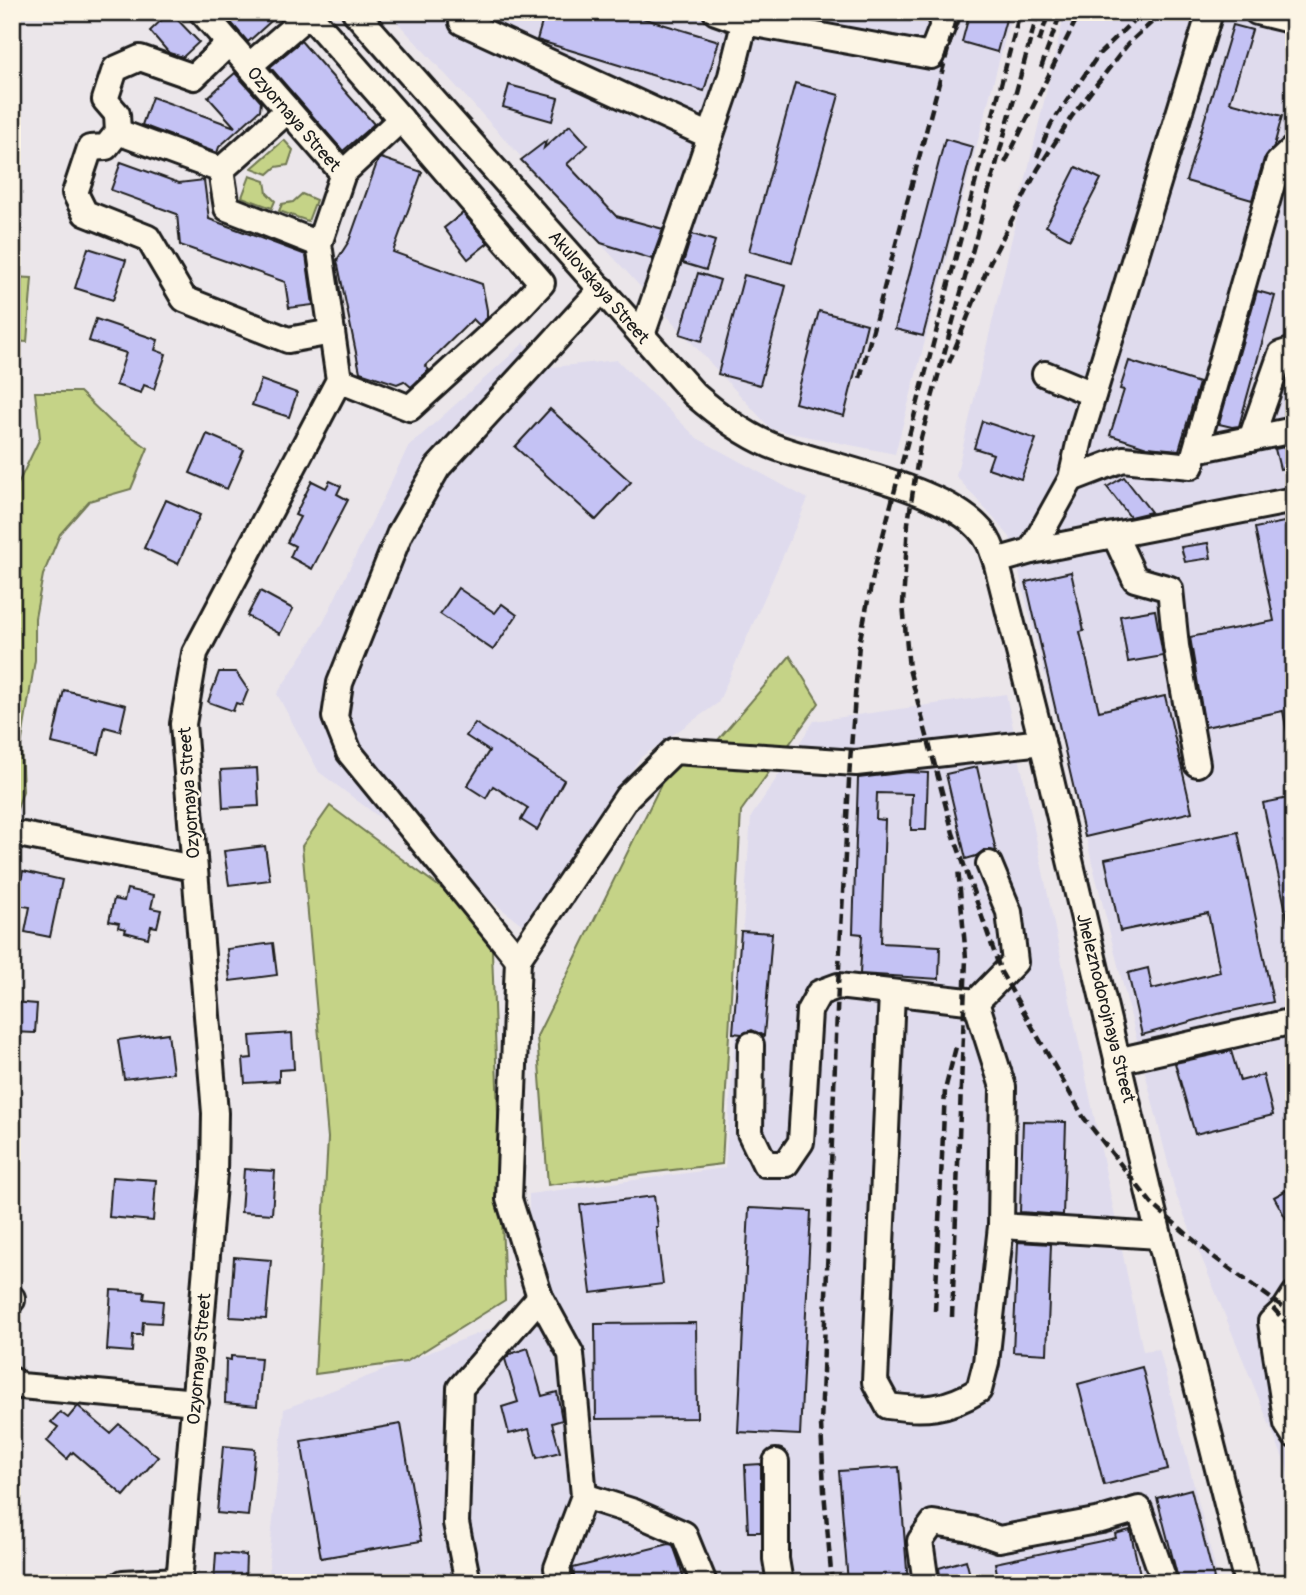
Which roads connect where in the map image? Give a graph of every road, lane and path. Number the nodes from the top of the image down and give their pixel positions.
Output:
1 (202, 12) edge
2 (355, 12) edge
3 (465, 12) edge
4 (716, 12) edge
5 (948, 12) edge
6 (1210, 12) edge
7 (1257, 12) edge
8 (308, 13) edge
9 (746, 17) edge
10 (1294, 21) edge
11 (229, 43) junction
12 (249, 66) junction
13 (288, 110) junction
14 (401, 119) junction
15 (118, 132) junction
16 (710, 136) junction
17 (1294, 148) edge
18 (221, 170) junction
19 (343, 173) junction
20 (320, 244) junction
21 (602, 289) junction
22 (332, 332) junction
23 (642, 335) junction
24 (1294, 350) edge
25 (1045, 374) dead end
26 (339, 380) junction
27 (1093, 394) junction
28 (1294, 430) edge
29 (1251, 439) junction
30 (1196, 450) junction
31 (1071, 479) junction
32 (896, 485) joint
33 (1294, 500) edge
34 (1115, 536) junction
35 (1031, 551) junction
36 (996, 561) junction
37 (1042, 742) junction
38 (1197, 764) dead end
39 (23, 835) dead end
40 (989, 864) dead end
41 (194, 869) junction
42 (518, 959) junction
43 (892, 993) junction
44 (976, 1002) junction
45 (1294, 1020) edge
46 (751, 1045) dead end
47 (1117, 1061) junction
48 (1002, 1226) junction
49 (1160, 1236) junction
50 (1294, 1295) edge
51 (540, 1297) junction
52 (12, 1380) edge
53 (196, 1402) junction
54 (1294, 1435) edge
55 (776, 1462) dead end
56 (584, 1496) junction
57 (179, 1581) edge
58 (123, 1583) edge
59 (468, 1583) edge
60 (560, 1583) edge
61 (704, 1583) edge
62 (780, 1583) edge
63 (926, 1583) edge
64 (1165, 1583) edge
65 (1247, 1583) edge

1 - 11 street, Ozyornaya Street
2 - 21 street, Akulovskaya Street
3 - 16 street
4 - 9 street
5 - 9 street
6 - 27 street
7 - 10 street
8 - 12 street
8 - 14 street
9 - 16 street
11 - 12 street, Ozyornaya Street
11 - 15 street
12 - 13 street, Ozyornaya Street
13 - 18 street
13 - 19 street, Ozyornaya Street
14 - 19 street
14 - 26 street
15 - 18 street
15 - 22 street
16 - 23 street
17 - 30 street
18 - 20 street
19 - 20 street, Ozyornaya Street
20 - 22 street, Ozyornaya Street
21 - 23 street, Akulovskaya Street
21 - 42 street
22 - 26 street, Ozyornaya Street
23 - 32 street, Akulovskaya Street
24 - 29 street
25 - 27 street
26 - 41 street, Ozyornaya Street
27 - 31 street
28 - 29 street
29 - 30 street
30 - 31 street
31 - 35 street
32 - 36 street, Jheleznodorojnaya Street
33 - 34 street
34 - 35 street
34 - 38 street
35 - 36 street
36 - 37 street, Jheleznodorojnaya Street
37 - 42 street
37 - 47 street, Jheleznodorojnaya Street
39 - 41 street
40 - 44 street
41 - 53 street, Ozyornaya Street
42 - 51 street
43 - 44 street
43 - 46 street
43 - 48 street
44 - 48 street
45 - 47 street
47 - 49 street, Jheleznodorojnaya Street
48 - 49 street
49 - 65 street, Jheleznodorojnaya Street
50 - 54 street
51 - 56 street
51 - 59 street
52 - 53 street
53 - 57 street, Ozyornaya Street
55 - 62 street
56 - 60 street
56 - 61 street
57 - 58 street
63 - 64 street

